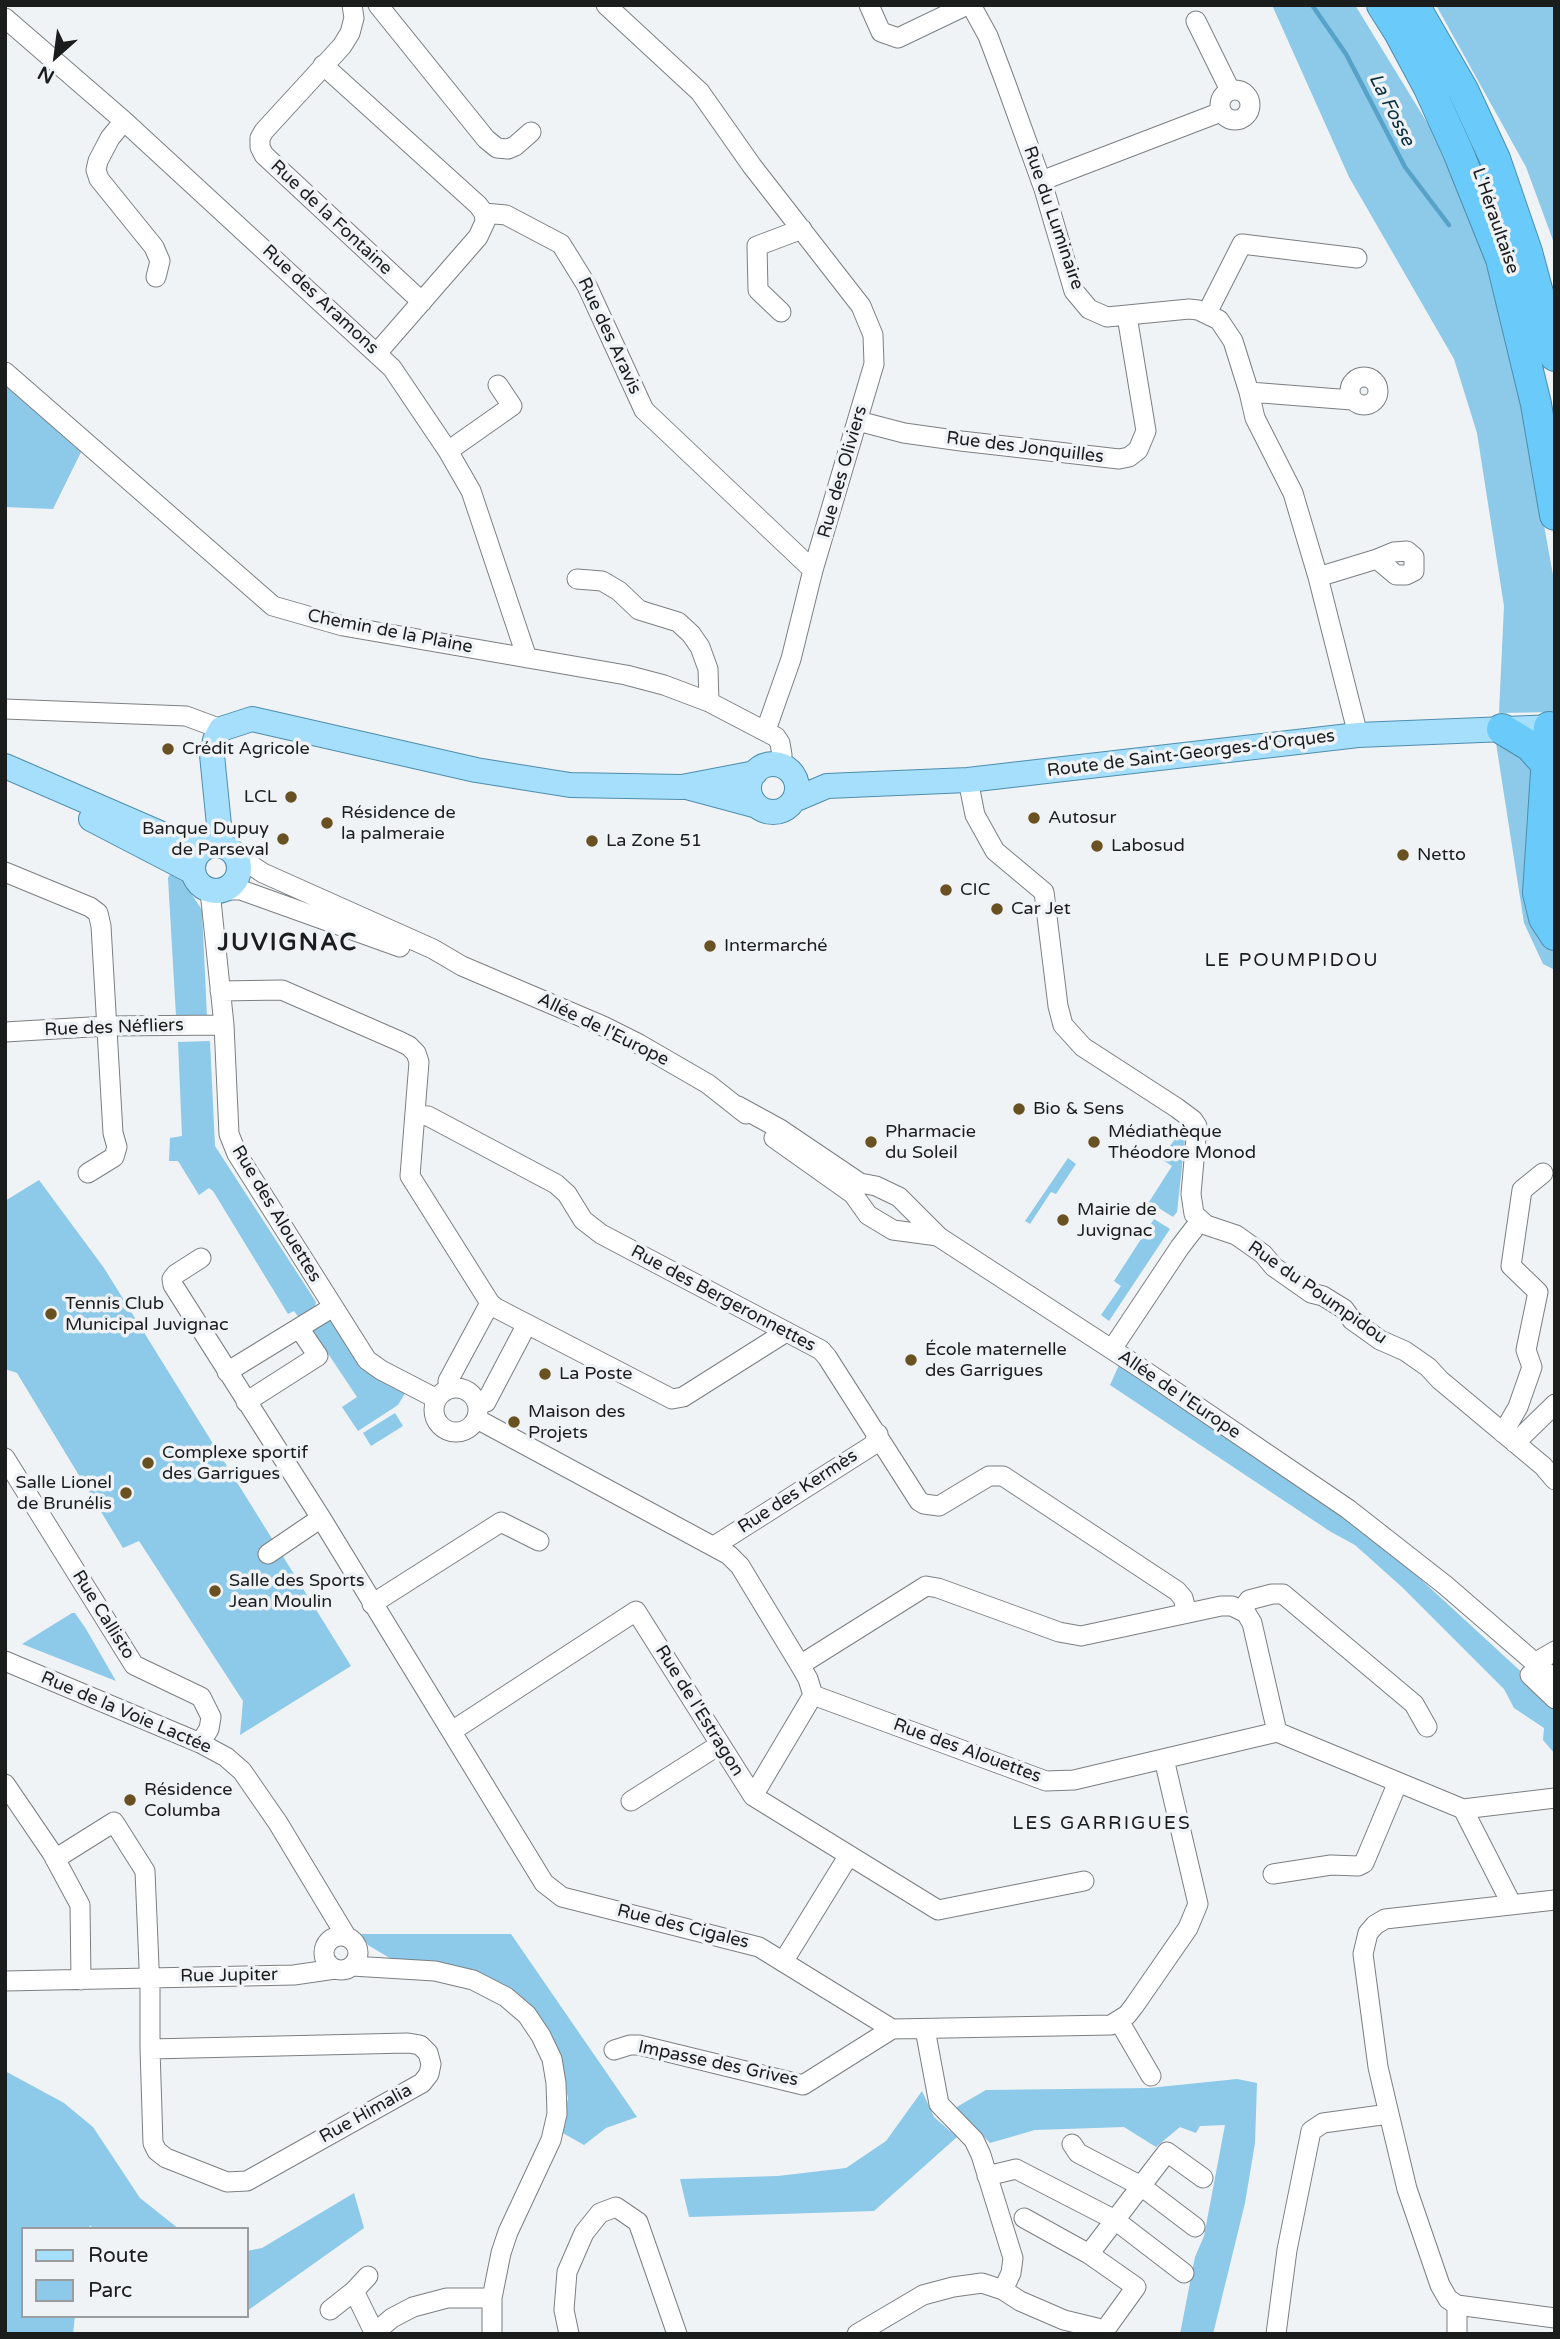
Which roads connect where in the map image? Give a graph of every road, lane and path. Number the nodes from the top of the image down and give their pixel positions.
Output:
1 (352, 5) edge
2 (378, 5) edge
3 (606, 5) edge
4 (870, 5) edge
5 (969, 5) edge
6 (1382, 5) edge
7 (1390, 5) edge
8 (1414, 5) edge
9 (1422, 5) edge
10 (5, 18) edge
11 (1196, 21) dead end
12 (323, 65) junction
13 (1230, 90) junction
14 (1222, 112) junction
15 (124, 121) junction
16 (531, 132) dead end
17 (1041, 181) junction
18 (484, 213) junction
19 (802, 229) junction
20 (1357, 258) dead end
21 (156, 277) dead end
22 (422, 302) junction
23 (1555, 310) edge
24 (781, 313) dead end
25 (1207, 313) junction
26 (1127, 316) junction
27 (377, 353) junction
28 (1555, 356) edge
29 (5, 372) edge
30 (498, 385) dead end
31 (1250, 391) junction
32 (1352, 400) dead end
33 (858, 421) junction
34 (448, 451) junction
35 (1555, 453) edge
36 (1555, 515) edge
37 (1377, 559) dead end
38 (813, 570) junction
39 (1318, 577) junction
40 (577, 579) dead end
41 (527, 658) junction
42 (709, 702) junction
43 (5, 709) edge
44 (1552, 727) edge
45 (221, 729) junction
46 (1502, 729) junction
47 (766, 730) junction
48 (1358, 735) junction
49 (1546, 765) junction
50 (5, 766) edge
51 (786, 770) junction
52 (755, 773) junction
53 (5, 776) edge
54 (968, 780) junction
55 (827, 786) junction
56 (682, 787) junction
57 (794, 800) junction
58 (757, 806) junction
59 (1555, 808) edge
60 (220, 850) junction
61 (193, 872) junction
62 (6, 874) edge
63 (218, 890) junction
64 (1555, 912) edge
65 (1555, 935) edge
66 (462, 966) junction
67 (220, 990) junction
68 (223, 1025) junction
69 (107, 1026) junction
70 (5, 1032) edge
71 (415, 1115) junction
72 (88, 1173) dead end
73 (1543, 1173) dead end
74 (864, 1194) junction
75 (1200, 1221) junction
76 (910, 1223) junction
77 (201, 1258) dead end
78 (490, 1303) junction
79 (333, 1307) junction
80 (527, 1324) junction
81 (299, 1328) junction
82 (786, 1332) junction
83 (1112, 1349) junction
84 (227, 1372) junction
85 (443, 1394) junction
86 (246, 1402) junction
87 (1555, 1404) edge
88 (477, 1412) junction
89 (878, 1434) junction
90 (1509, 1438) junction
91 (5, 1458) edge
92 (1555, 1480) edge
93 (321, 1518) junction
94 (539, 1541) dead end
95 (714, 1546) junction
96 (268, 1554) dead end
97 (1414, 1562) junction
98 (372, 1604) junction
99 (1242, 1610) junction
100 (1187, 1613) junction
101 (1555, 1651) edge
102 (5, 1661) edge
103 (1536, 1662) junction
104 (800, 1665) junction
105 (1555, 1680) edge
106 (813, 1695) junction
107 (1555, 1699) edge
108 (1427, 1727) dead end
109 (452, 1731) junction
110 (1277, 1732) junction
111 (201, 1743) junction
112 (719, 1745) junction
113 (1164, 1759) junction
114 (1398, 1782) junction
115 (5, 1784) edge
116 (753, 1796) junction
117 (1555, 1798) edge
118 (631, 1801) dead end
119 (1463, 1809) junction
120 (849, 1855) junction
121 (55, 1858) junction
122 (1273, 1874) dead end
123 (1084, 1881) dead end
124 (1555, 1900) edge
125 (1512, 1905) junction
126 (340, 1952) junction
127 (783, 1962) junction
128 (149, 1978) junction
129 (81, 1980) junction
130 (5, 1981) edge
131 (1119, 2021) junction
132 (892, 2029) junction
133 (925, 2029) junction
134 (150, 2049) junction
135 (614, 2050) dead end
136 (1151, 2076) dead end
137 (1389, 2114) junction
138 (1072, 2144) dead end
139 (987, 2176) junction
140 (1203, 2178) dead end
141 (1141, 2186) junction
142 (1024, 2218) dead end
143 (1115, 2220) junction
144 (1195, 2227) dead end
145 (1089, 2254) junction
146 (1184, 2273) dead end
147 (368, 2276) dead end
148 (1003, 2290) junction
149 (354, 2291) junction
150 (492, 2298) junction
151 (1457, 2305) junction
152 (330, 2310) dead end
153 (1555, 2318) edge
154 (374, 2333) edge
155 (492, 2334) edge
156 (569, 2334) edge
157 (677, 2334) edge
158 (857, 2334) edge
159 (1276, 2334) edge
160 (1457, 2334) edge

1 - 12 street, Rue de la Fontaine
2 - 16 street
3 - 19 street, Rue des Oliviers
4 - 5 street
5 - 17 street, Rue du Luminaire
6 - 36 highway
7 - 35 highway, L'Héraultaise
8 - 28 highway, L'Héraultaise
9 - 23 highway
10 - 15 street, Rue des Aramons
11 - 13 street
12 - 18 street
12 - 22 street, Rue de la Fontaine
13 - 14 street
13 - 14 street
14 - 17 street
15 - 21 street
15 - 27 street, Rue des Aramons
17 - 26 street, Rue du Luminaire
18 - 22 street
18 - 38 street, Rue des Aravis
19 - 24 street
19 - 33 street, Rue des Oliviers
20 - 25 street
22 - 27 street
25 - 26 street, Rue du Luminaire
25 - 31 street
26 - 33 street, Rue des Jonquilles
27 - 34 street, Rue des Aramons
29 - 41 street, Chemin de la Plaine
30 - 34 street
31 - 32 street
31 - 39 street
33 - 38 street, Rue des Oliviers
34 - 41 street, Rue des Aramons
37 - 39 street
38 - 47 street, Rue des Oliviers
39 - 48 street
40 - 42 street
41 - 42 street, Chemin de la Plaine
42 - 47 street, Chemin de la Plaine
43 - 45 street
44 - 46 main road, Route de Saint-Georges-d'Orques
44 - 49 highway
45 - 56 main road
45 - 60 main road
46 - 48 main road, Route de Saint-Georges-d'Orques
46 - 49 highway
47 - 51 street
48 - 54 main road, Route de Saint-Georges-d'Orques
49 - 65 highway
50 - 60 main road
51 - 52 main road
51 - 55 main road, Route de Saint-Georges-d'Orques
51 - 57 main road
52 - 56 main road
52 - 58 main road
53 - 61 main road
54 - 55 main road, Route de Saint-Georges-d'Orques
54 - 75 street
55 - 57 main road, Route de Saint-Georges-d'Orques
56 - 58 main road
57 - 58 main road
59 - 64 highway
60 - 61 main road
60 - 63 main road
60 - 66 street, Allée de l'Europe
61 - 63 main road
62 - 69 street
63 - 66 street, Allée de l'Europe
63 - 67 street, Rue des Alouettes
66 - 74 street, Allée de l'Europe
67 - 68 street, Rue des Alouettes
67 - 71 street
68 - 69 street, Rue des Néfliers
68 - 79 street, Rue des Alouettes
69 - 70 street, Rue des Néfliers
69 - 72 street
71 - 78 street
71 - 82 street, Rue des Bergeronnettes
73 - 90 street
74 - 76 street, Allée de l'Europe
74 - 76 street, Allée de l'Europe
75 - 83 street
75 - 90 street, Rue du Poumpidou
76 - 83 street, Allée de l'Europe
77 - 84 street, Rue des Cigales
78 - 80 street
78 - 85 street
79 - 81 street
79 - 85 street, Rue des Alouettes
80 - 82 street
80 - 88 street
81 - 84 street
81 - 86 street
82 - 89 street, Rue des Bergeronnettes
83 - 97 street, Allée de l'Europe
84 - 86 street, Rue des Cigales
85 - 88 street
85 - 88 street
86 - 93 street, Rue des Cigales
87 - 90 street
88 - 95 street
89 - 95 street, Rue des Kermès
89 - 100 street, Rue des Bergeronnettes
90 - 92 street, Rue du Poumpidou
91 - 111 street, Rue Callisto
93 - 96 street
93 - 98 street, Rue des Cigales
94 - 98 street
95 - 104 street
97 - 103 street, Allée de l'Europe
97 - 107 street, Allée de l'Europe
98 - 109 street, Rue des Cigales
99 - 100 street
99 - 108 street
99 - 110 street
100 - 104 street
101 - 103 street
102 - 111 street, Rue de la Voie Lactée
103 - 105 street, Allée de l'Europe
104 - 106 street
106 - 113 street, Rue des Alouettes
106 - 116 street
109 - 112 street, Rue de l'Estragon
109 - 127 street, Rue des Cigales
110 - 113 street, Rue des Alouettes
110 - 114 street
111 - 126 street, Rue de la Voie Lactée
112 - 116 street, Rue de l'Estragon
112 - 118 street
113 - 131 street
114 - 119 street
114 - 122 street
115 - 121 street
116 - 120 street, Rue de l'Estragon
117 - 119 street
119 - 125 street
120 - 123 street, Rue de l'Estragon
120 - 127 street
121 - 128 street
121 - 129 street
124 - 125 street
125 - 137 street
126 - 128 street, Rue Jupiter
126 - 150 street, Rue de la Voie Lactée
127 - 132 street, Rue des Cigales
128 - 129 street, Rue Jupiter
128 - 134 street, Rue Himalia
129 - 130 street, Rue Jupiter
131 - 133 street
131 - 136 street
132 - 133 street
132 - 135 street, Impasse des Grives
133 - 139 street
134 - 134 street, Rue Himalia
137 - 151 street
137 - 159 street
138 - 141 street
139 - 143 street
139 - 148 street
140 - 141 street
141 - 143 street
141 - 144 street
142 - 145 street
143 - 145 street
143 - 146 street
145 - 148 street
147 - 149 street
148 - 158 street
149 - 152 street
149 - 154 street
150 - 154 street
150 - 155 street, Rue de la Voie Lactée
151 - 153 street
151 - 160 street
156 - 157 street

